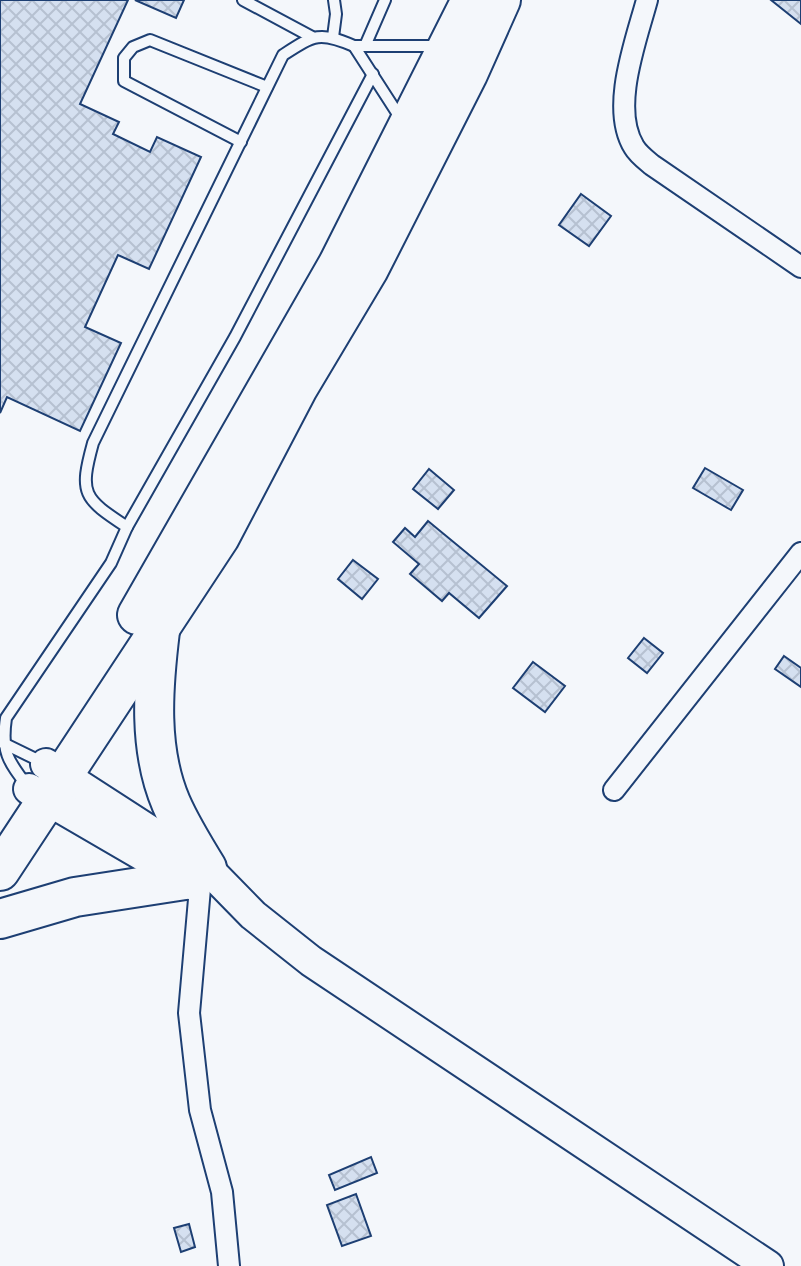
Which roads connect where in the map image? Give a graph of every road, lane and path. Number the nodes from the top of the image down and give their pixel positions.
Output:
1 (243, 0) edge
2 (334, 0) edge
3 (385, 0) edge
4 (647, 0) edge
5 (481, 10) edge
6 (312, 37) junction
7 (333, 37) junction
8 (360, 46) junction
9 (373, 74) junction
10 (267, 87) junction
11 (406, 128) junction
12 (241, 142) junction
13 (801, 267) edge
14 (127, 527) junction
15 (801, 553) edge
16 (160, 625) junction
17 (3, 743) junction
18 (46, 782) junction
19 (614, 790) dead end
20 (0, 829) edge
21 (0, 871) edge
22 (197, 879) junction
23 (0, 919) edge
24 (229, 1266) edge
25 (768, 1266) edge

1 - 6 lane
2 - 7 lane
3 - 8 lane
4 - 13 street
5 - 8 lane
5 - 11 highway
5 - 16 highway
6 - 7 lane
6 - 10 lane
7 - 8 lane
8 - 9 lane
9 - 11 lane
9 - 14 lane
10 - 12 lane
10 - 12 lane
11 - 18 highway
12 - 14 lane
14 - 17 lane
15 - 19 street
16 - 18 highway
16 - 22 highway
17 - 18 lane
17 - 18 lane
18 - 20 highway
18 - 21 highway
18 - 22 main road
22 - 23 highway
22 - 24 street
22 - 25 main road

